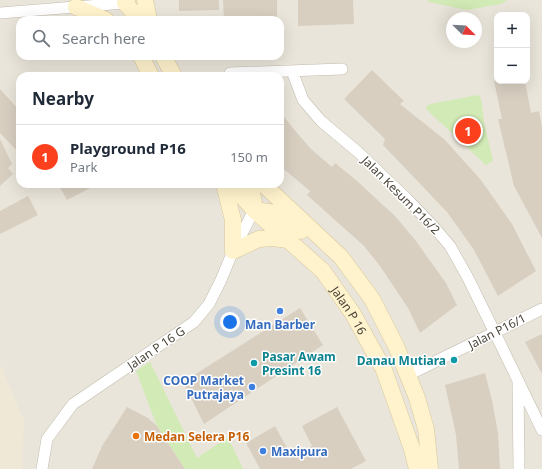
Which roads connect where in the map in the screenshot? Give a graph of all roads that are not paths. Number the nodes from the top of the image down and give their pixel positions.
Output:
1 (145, 0) edge
2 (125, 1) edge
3 (81, 5) edge
4 (0, 13) edge
5 (99, 16) edge
6 (128, 16) edge
7 (137, 16) edge
8 (148, 16) edge
9 (143, 60) edge
10 (165, 60) edge
11 (342, 69) dead end
12 (292, 71) junction
13 (149, 72) edge
14 (172, 72) edge
15 (271, 72) edge
16 (225, 188) edge
17 (235, 188) edge
18 (250, 188) edge
19 (267, 188) edge
20 (254, 210) junction
21 (288, 240) junction
22 (233, 251) junction
23 (341, 257) junction
24 (542, 309) edge
25 (495, 332) junction
26 (408, 375) junction
27 (518, 377) junction
28 (542, 430) edge
29 (42, 469) edge
30 (417, 469) edge
31 (430, 469) edge
32 (519, 469) edge

1 - 8 street
2 - 3 street
2 - 6 street
2 - 7 street
3 - 4 street
3 - 5 street
9 - 13 street
10 - 14 street
11 - 12 street
12 - 15 street
12 - 25 street, Jalan Kesum P16/2
16 - 22 street
17 - 20 street, Jalan P 16
18 - 20 street
19 - 23 street, Jalan P 16
20 - 21 street, Jalan P 16
20 - 22 street, Jalan P 16 G
20 - 23 street
21 - 22 street
21 - 30 street, Jalan P 16
22 - 29 street, Jalan P 16 G
23 - 26 street, Jalan P 16
24 - 25 street, Jalan P16/1
25 - 26 street, Jalan P16/1
25 - 27 street, Jalan Kesum P16/2
26 - 31 street, Jalan P 16
27 - 28 street, Jalan Kesum P16/2
27 - 32 street

